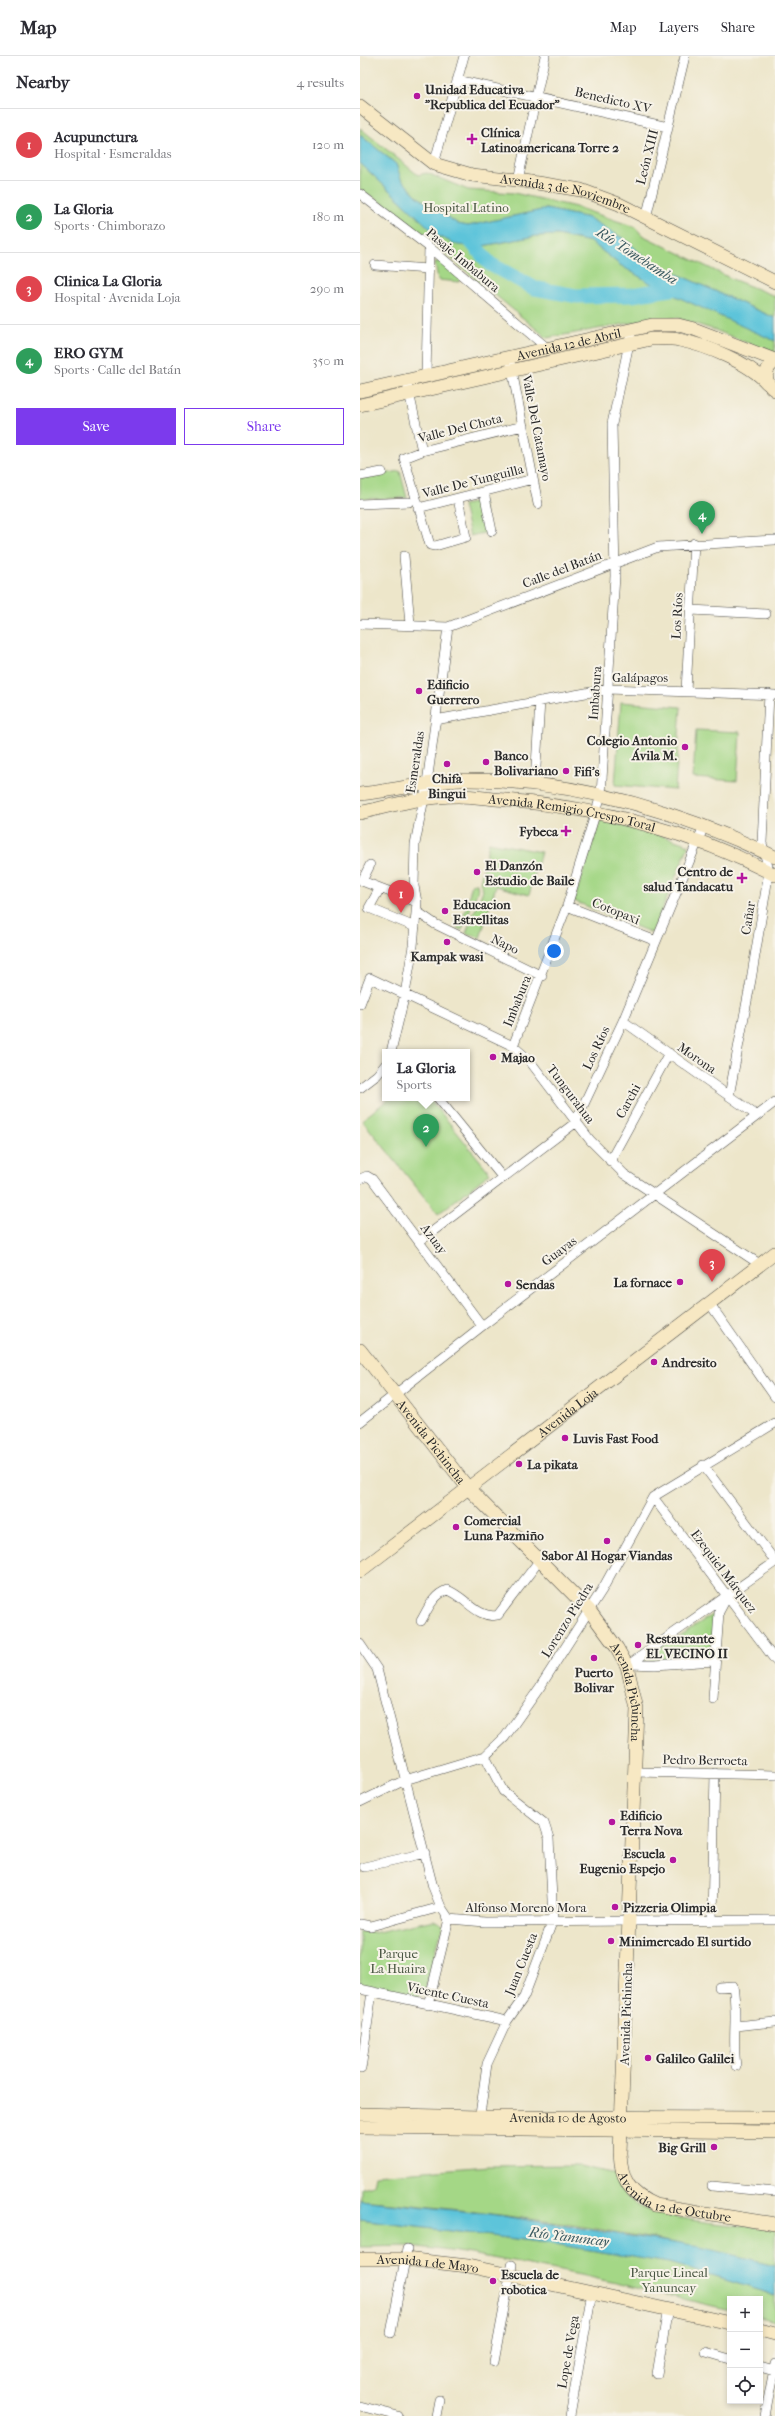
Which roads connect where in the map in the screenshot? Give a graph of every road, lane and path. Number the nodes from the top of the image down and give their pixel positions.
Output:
1 (464, 56) edge
2 (546, 56) edge
3 (684, 56) edge
4 (457, 80) junction
5 (537, 96) junction
6 (360, 106) edge
7 (668, 127) junction
8 (434, 164) junction
9 (518, 180) junction
10 (360, 194) edge
11 (646, 218) junction
12 (429, 247) junction
13 (375, 265) dead end
14 (428, 269) junction
15 (775, 282) edge
16 (632, 330) junction
17 (628, 343) junction
18 (547, 348) junction
19 (510, 357) junction
20 (775, 361) edge
21 (512, 370) junction
22 (426, 376) junction
23 (406, 381) junction
24 (771, 387) edge
25 (360, 391) edge
26 (409, 394) junction
27 (360, 405) edge
28 (523, 426) junction
29 (422, 451) junction
30 (382, 472) dead end
31 (360, 476) edge
32 (533, 479) junction
33 (484, 492) junction
34 (458, 499) junction
35 (409, 502) dead end
36 (360, 504) edge
37 (538, 504) dead end
38 (418, 508) junction
39 (492, 531) dead end
40 (775, 540) edge
41 (694, 543) junction
42 (404, 556) dead end
43 (615, 563) junction
44 (691, 610) junction
45 (766, 614) dead end
46 (360, 624) edge
47 (410, 624) junction
48 (448, 627) junction
49 (608, 689) junction
50 (686, 691) junction
51 (772, 695) edge
52 (540, 701) junction
53 (435, 720) junction
54 (427, 783) junction
55 (535, 783) junction
56 (360, 794) edge
57 (601, 795) junction
58 (423, 798) junction
59 (597, 812) junction
60 (360, 813) edge
61 (704, 826) junction
62 (697, 841) junction
63 (762, 851) junction
64 (775, 857) edge
65 (370, 864) dead end
66 (772, 873) edge
67 (380, 888) junction
68 (567, 906) junction
69 (416, 907) junction
70 (415, 927) junction
71 (656, 941) junction
72 (542, 976) junction
73 (405, 994) junction
74 (360, 1004) edge
75 (623, 1021) junction
76 (513, 1046) junction
77 (392, 1048) edge
78 (669, 1053) junction
79 (382, 1069) edge
80 (360, 1088) edge
81 (729, 1096) junction
82 (440, 1101) edge
83 (773, 1106) edge
84 (756, 1115) junction
85 (575, 1123) junction
86 (610, 1161) junction
87 (503, 1178) junction
88 (360, 1179) edge
89 (655, 1195) junction
90 (420, 1241) junction
91 (775, 1253) edge
92 (761, 1265) junction
93 (710, 1304) junction
94 (482, 1326) junction
95 (360, 1350) edge
96 (395, 1396) junction
97 (775, 1397) edge
98 (360, 1422) edge
99 (775, 1423) edge
100 (703, 1465) junction
101 (468, 1488) junction
102 (653, 1497) junction
103 (539, 1561) junction
104 (775, 1562) edge
105 (360, 1571) edge
106 (727, 1596) junction
107 (589, 1610) junction
108 (421, 1622) dead end
109 (360, 1644) edge
110 (775, 1660) edge
111 (714, 1661) junction
112 (629, 1665) junction
113 (713, 1699) dead end
114 (484, 1756) junction
115 (634, 1772) junction
116 (715, 1773) junction
117 (775, 1775) edge
118 (405, 1780) junction
119 (360, 1802) edge
120 (425, 1853) junction
121 (364, 1867) dead end
122 (441, 1907) junction
123 (449, 1919) junction
124 (553, 1920) junction
125 (630, 1920) junction
126 (712, 1920) junction
127 (775, 1920) edge
128 (360, 1924) edge
129 (719, 1987) dead end
130 (360, 1989) edge
131 (372, 1992) junction
132 (428, 2005) junction
133 (507, 2022) junction
134 (775, 2022) edge
135 (735, 2026) junction
136 (736, 2066) dead end
137 (361, 2069) edge
138 (360, 2114) edge
139 (775, 2118) edge
140 (479, 2122) junction
141 (622, 2123) junction
142 (360, 2127) edge
143 (775, 2132) edge
144 (712, 2186) dead end
145 (775, 2192) edge
146 (775, 2224) edge
147 (406, 2254) junction
148 (360, 2259) edge
149 (511, 2270) junction
150 (592, 2292) junction
151 (665, 2308) junction
152 (727, 2322) edge
153 (763, 2331) edge
154 (391, 2333) dead end
155 (775, 2334) edge
156 (706, 2352) dead end
157 (727, 2358) edge
158 (494, 2362) dead end
159 (763, 2367) edge
160 (774, 2367) edge
161 (657, 2374) dead end
162 (439, 2400) dead end
163 (360, 2406) edge
164 (398, 2416) edge
165 (436, 2416) edge
166 (570, 2416) edge
167 (765, 2416) edge

1 - 4 street
2 - 5 street
3 - 7 street, León XIII
4 - 5 street, Benedicto XV
4 - 8 street
5 - 7 street, Benedicto XV
5 - 9 street
6 - 8 main road, Avenida 3 de Noviembre
7 - 11 street, León XIII
8 - 9 main road, Avenida 3 de Noviembre
9 - 11 main road, Avenida 3 de Noviembre
10 - 12 street, Pasaje Imbabura
11 - 15 main road, Avenida 3 de Noviembre
12 - 14 street
12 - 18 street, Pasaje Imbabura
13 - 14 street
14 - 22 street
16 - 17 street, Imbabura
16 - 18 main road, Avenida 12 de Abril
16 - 20 main road, Avenida 12 de Abril
17 - 21 main road, Avenida 12 de Abril
17 - 24 main road, Avenida 12 de Abril
17 - 43 street, Imbabura
18 - 19 main road, Avenida 12 de Abril
19 - 21 street, Valle Del Catamayo
19 - 22 main road, Avenida 12 de Abril
20 - 24 main road, Avenida 12 de Abril
21 - 26 main road, Avenida 12 de Abril
21 - 28 street, Valle Del Catamayo
22 - 23 main road, Avenida 12 de Abril
23 - 25 main road, Avenida 12 de Abril
23 - 26 street
26 - 27 main road, Avenida 12 de Abril
26 - 29 street
28 - 29 street, Valle Del Chota
28 - 32 street, Valle Del Catamayo
29 - 38 street, Valle Del Chota
30 - 31 street
32 - 33 street, Valle De Yunguilla
32 - 37 street, Valle Del Catamayo
33 - 34 street, Valle De Yunguilla
33 - 39 street
34 - 38 street, Valle De Yunguilla
34 - 38 street
35 - 36 street
40 - 41 street, Calle del Batán
41 - 43 street, Calle del Batán
41 - 44 street, Los Ríos
42 - 47 street
43 - 48 street, Calle del Batán
43 - 49 street, Imbabura
44 - 45 street
44 - 50 street, Los Ríos
46 - 47 street, Calle del Batán
47 - 48 street, Calle del Batán
48 - 53 street, Esmeraldas
49 - 50 street, Galápagos
49 - 52 street, Galápagos
49 - 57 street, Imbabura
50 - 51 street, Galápagos
51 - 63 street, Cañar
52 - 53 street, Galápagos
52 - 55 street
53 - 54 street, Esmeraldas
54 - 55 main road, Avenida Remigio Crespo Toral
54 - 56 main road, Avenida Remigio Crespo Toral
54 - 58 street, Esmeraldas
55 - 57 main road, Avenida Remigio Crespo Toral
57 - 59 street, Imbabura
57 - 61 main road, Avenida Remigio Crespo Toral
58 - 59 main road, Avenida Remigio Crespo Toral
58 - 60 main road, Avenida Remigio Crespo Toral
58 - 69 street, Esmeraldas
59 - 62 main road, Avenida Remigio Crespo Toral
59 - 68 street, Imbabura
61 - 62 street, Los Ríos
61 - 63 main road, Avenida Remigio Crespo Toral
62 - 66 main road, Avenida Remigio Crespo Toral
62 - 71 street, Los Ríos
63 - 64 main road, Avenida Remigio Crespo Toral
63 - 66 street, Cañar
65 - 67 street
66 - 81 street, Cañar
67 - 69 street
67 - 70 street
68 - 71 street, Cotopaxi
68 - 72 street, Imbabura
69 - 70 street, Esmeraldas
69 - 72 street, Napo
70 - 73 street, Esmeraldas
71 - 75 street, Los Ríos
72 - 76 street, Imbabura
73 - 74 street, Tungurahua
73 - 76 street, Tungurahua
73 - 77 street, Esmeraldas
75 - 78 street, Morona
75 - 85 street, Los Ríos
76 - 85 street, Tungurahua
78 - 81 street, Morona
78 - 86 street, Carchi
79 - 80 street
81 - 84 street, Morona
82 - 87 street
83 - 84 street, Guayas
84 - 89 street, Guayas
85 - 86 street, Tungurahua
85 - 87 street, Los Ríos
86 - 89 street, Tungurahua
87 - 90 street, Los Ríos
88 - 90 street, Azuay
89 - 92 street, Tungurahua
89 - 94 street, Guayas
90 - 94 street, Azuay
91 - 92 main road, Avenida Loja
92 - 93 main road, Avenida Loja
93 - 97 street
93 - 101 main road, Avenida Loja
94 - 96 street, Guayas
95 - 96 main road, Avenida Pichincha
96 - 98 street, Guayas
96 - 101 main road, Avenida Pichincha
99 - 100 street, Lorenzo Piedra
100 - 102 street, Lorenzo Piedra
100 - 104 street
101 - 103 main road, Avenida Pichincha
101 - 105 main road, Avenida Loja
102 - 106 street, Ezequiel Márquez
102 - 107 street, Lorenzo Piedra
103 - 107 main road, Avenida Pichincha
103 - 108 street
104 - 106 street
106 - 110 street, Ezequiel Márquez
106 - 111 street
106 - 112 street
107 - 112 main road, Avenida Pichincha
107 - 114 street, Lorenzo Piedra
109 - 118 street, Alfonso Moreno Mora
111 - 112 street
111 - 113 street
112 - 115 main road, Avenida Pichincha
114 - 118 street, Lorenzo Piedra
114 - 124 street, Juan Cuesta
115 - 116 street, Pedro Berroeta
115 - 125 main road, Avenida Pichincha
116 - 117 street, Pedro Berroeta
116 - 126 street
118 - 119 street, Lorenzo Piedra
118 - 120 street, Alfonso Moreno Mora
120 - 121 street
120 - 122 street, Alfonso Moreno Mora
122 - 123 street, Alfonso Moreno Mora
122 - 128 street
123 - 124 street, Alfonso Moreno Mora
123 - 132 street
124 - 125 street, Alfonso Moreno Mora
124 - 133 street, Juan Cuesta
125 - 126 street, Alfonso Moreno Mora
125 - 141 main road, Avenida Pichincha
126 - 127 street, Alfonso Moreno Mora
129 - 135 street
130 - 131 street, Vicente Cuesta
131 - 132 street, Vicente Cuesta
131 - 137 street
132 - 133 street, Vicente Cuesta
133 - 140 street, Juan Cuesta
134 - 135 street
135 - 136 street
138 - 140 main road, Avenida 10 de Agosto
139 - 141 main road, Avenida 10 de Agosto
140 - 141 main road, Avenida 10 de Agosto
140 - 142 main road, Avenida 10 de Agosto
141 - 143 main road, Avenida 10 de Agosto
141 - 146 main road, Avenida 12 de Octubre
144 - 145 street
147 - 148 main road, Avenida 1 de Mayo
147 - 149 main road, Avenida 1 de Mayo
147 - 154 street
149 - 150 main road, Avenida 1 de Mayo
149 - 158 street
150 - 151 main road, Avenida 1 de Mayo
150 - 166 street, Lope de Vega
151 - 152 main road, Avenida 1 de Mayo
151 - 161 street
153 - 155 main road
156 - 157 street
159 - 160 street
160 - 167 street
162 - 165 street
163 - 164 street

